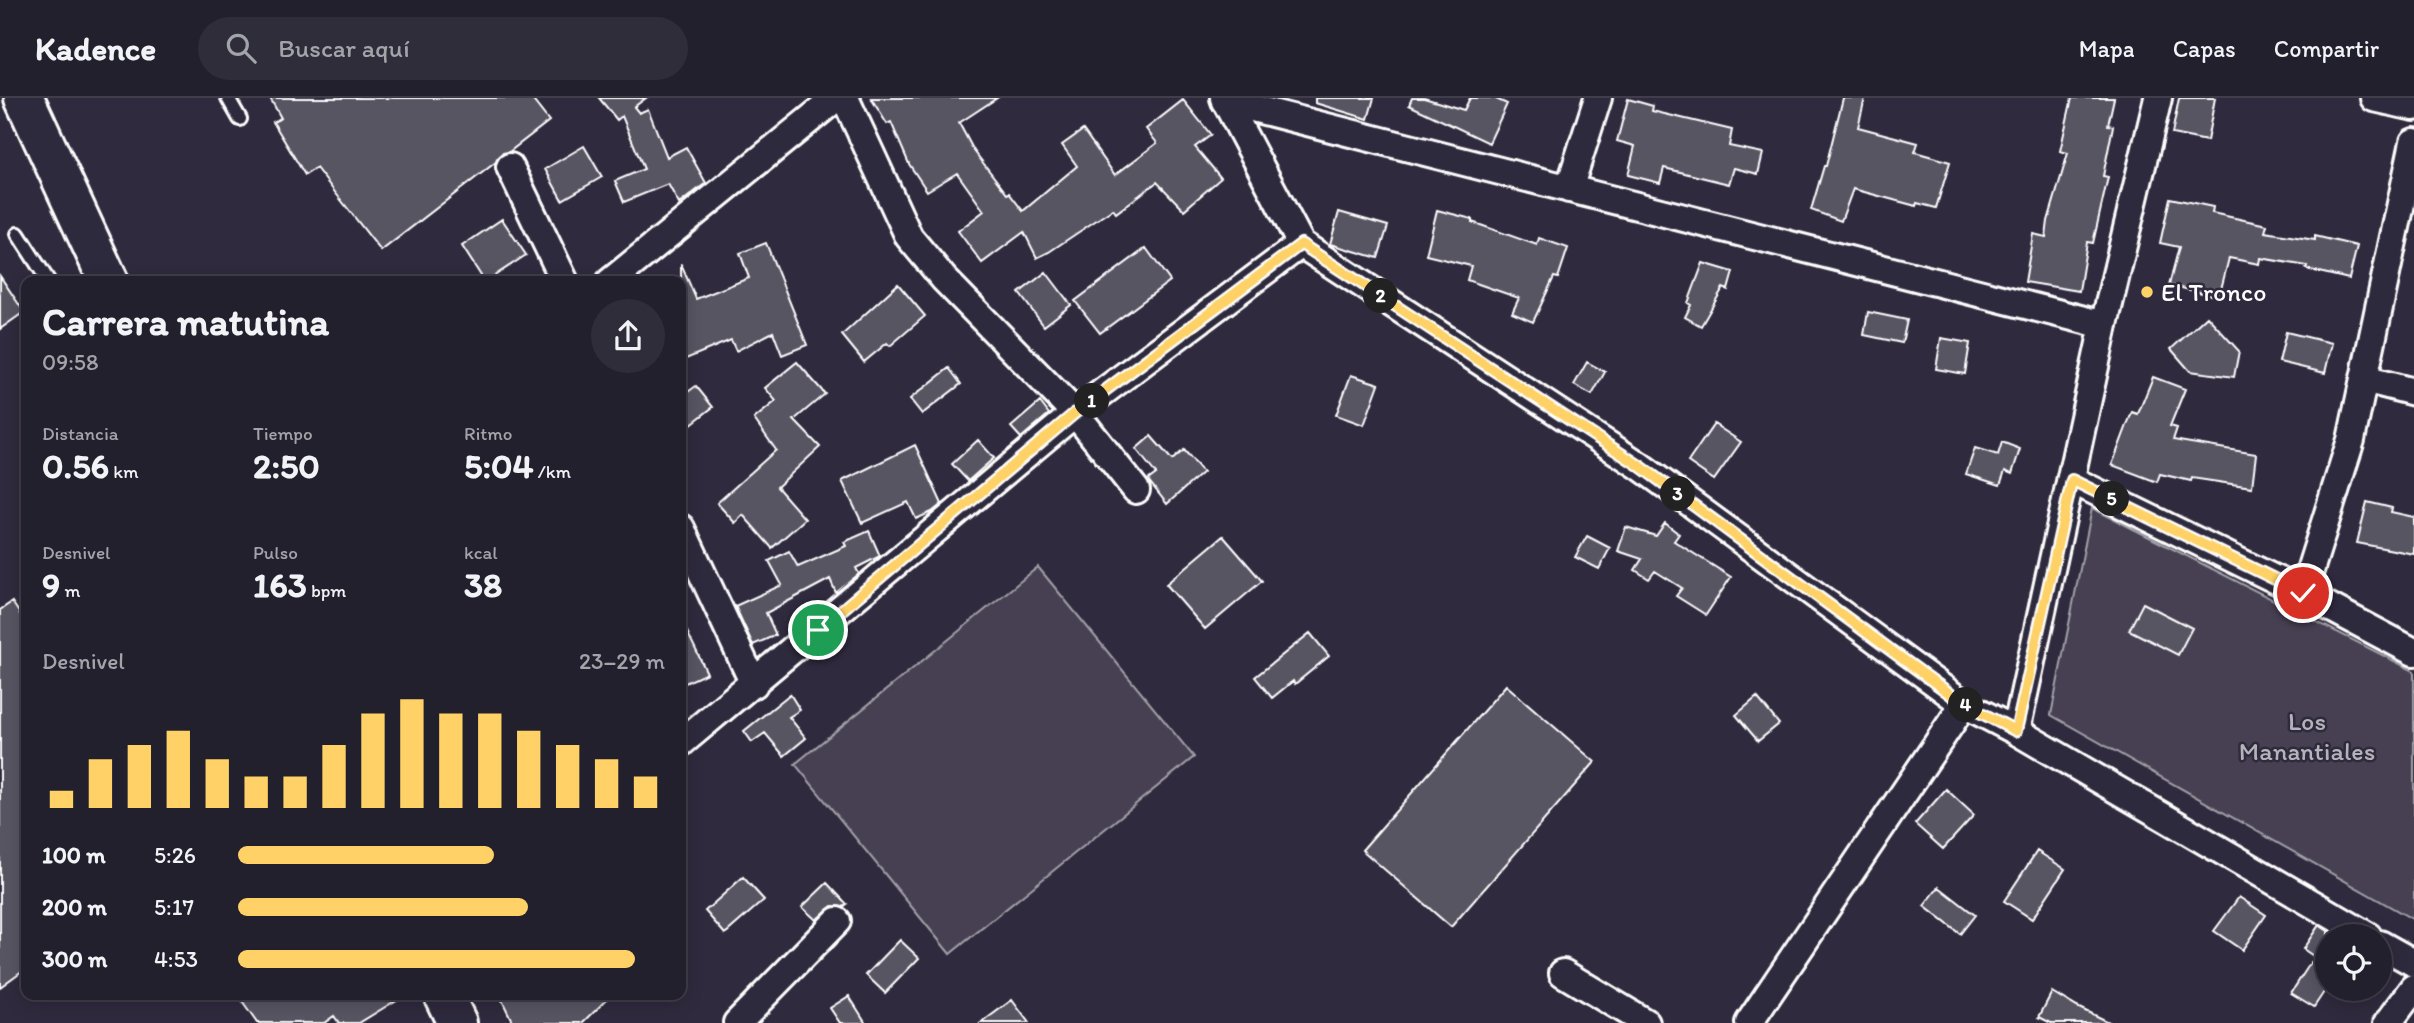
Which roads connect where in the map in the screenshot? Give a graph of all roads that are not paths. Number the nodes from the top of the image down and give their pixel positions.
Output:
1 (24, 98) edge
2 (228, 98) edge
3 (836, 98) edge
4 (845, 98) edge
5 (1598, 98) edge
6 (2158, 98) edge
7 (2374, 98) edge
8 (1225, 99) edge
9 (2414, 107) edge
10 (240, 119) dead end
11 (2414, 142) edge
12 (510, 167) dead end
13 (1569, 189) junction
14 (18, 234) dead end
15 (1301, 244) junction
16 (45, 276) edge
17 (103, 276) edge
18 (562, 276) edge
19 (617, 276) edge
20 (2104, 325) junction
21 (2364, 379) junction
22 (2414, 392) edge
23 (1075, 413) junction
24 (2072, 480) junction
25 (1136, 490) dead end
26 (686, 547) edge
27 (2303, 593) junction
28 (2414, 652) edge
29 (754, 684) junction
30 (1964, 704) junction
31 (2016, 731) junction
32 (686, 739) edge
33 (837, 921) dead end
34 (2347, 924) edge
35 (2392, 951) edge
36 (2414, 963) edge
37 (1563, 973) dead end
38 (2414, 988) edge
39 (446, 1000) edge
40 (457, 1023) edge
41 (737, 1023) edge
42 (1646, 1023) edge
43 (1749, 1023) edge
44 (2388, 1023) edge

1 - 17 main road
2 - 10 lane
3 - 19 street
4 - 23 street
5 - 13 street
6 - 20 street
7 - 9 street
8 - 13 street
8 - 15 street
11 - 21 street
12 - 18 street
13 - 20 street
14 - 16 lane
15 - 23 street
15 - 30 street
20 - 24 street
21 - 22 street
21 - 27 street
23 - 25 street
23 - 29 street
24 - 27 street
24 - 31 street
26 - 29 street
27 - 28 street
29 - 32 street
30 - 31 street
30 - 43 street
31 - 34 street
33 - 41 street
35 - 36 street
37 - 42 street
38 - 44 street
39 - 40 main road

